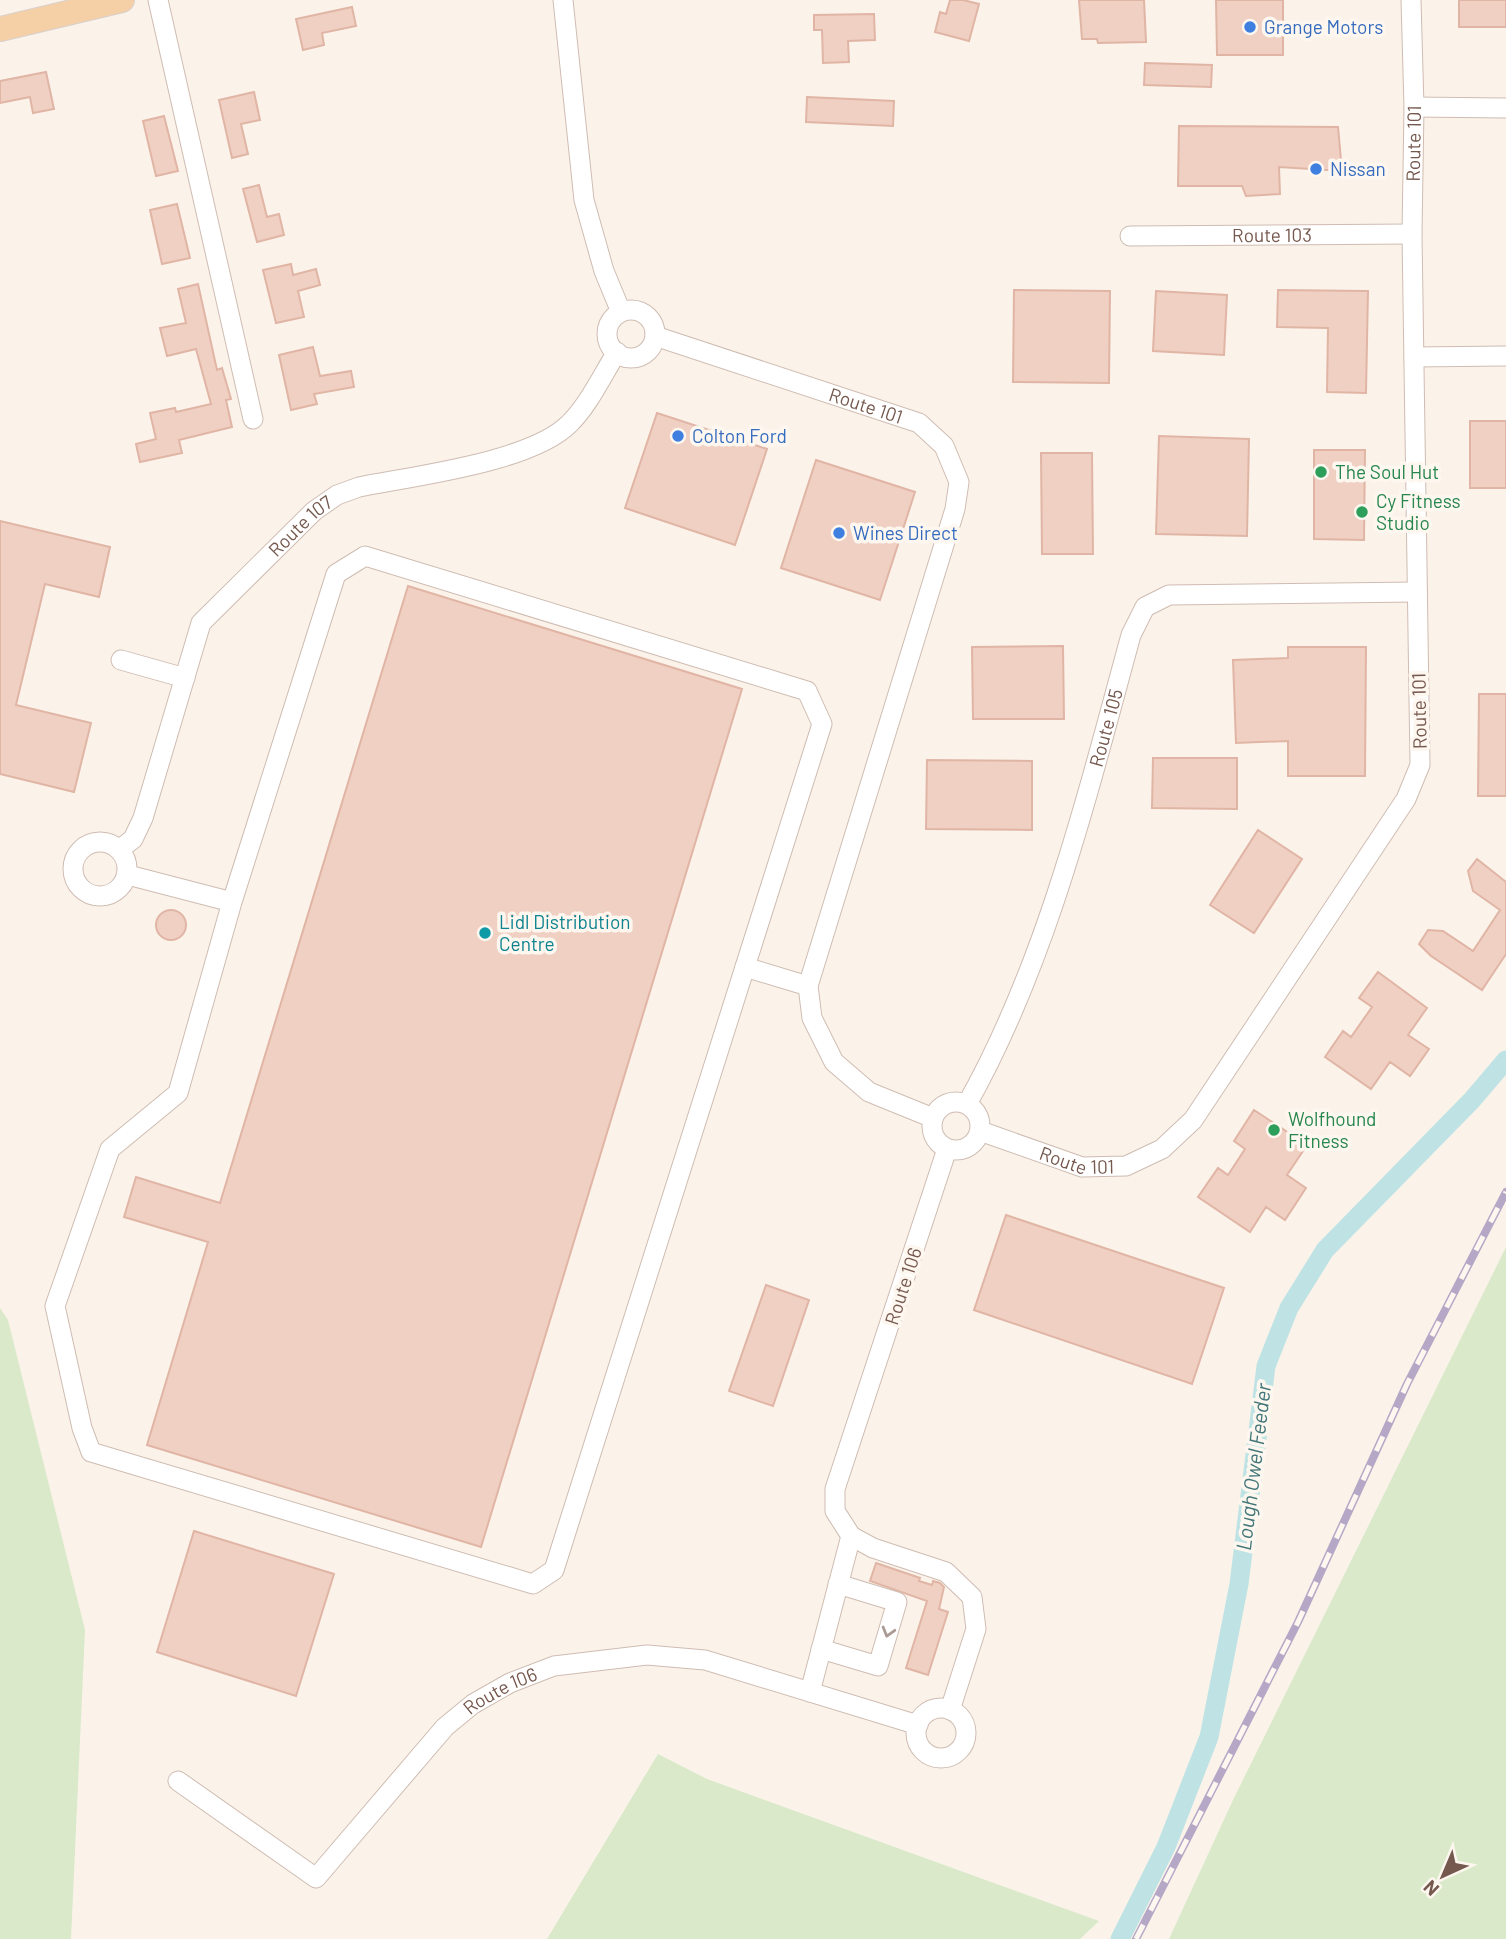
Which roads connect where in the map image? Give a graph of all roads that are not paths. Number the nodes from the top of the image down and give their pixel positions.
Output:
1 (122, 0) edge
2 (158, 0) edge
3 (563, 0) edge
4 (1411, 0) edge
5 (0, 29) edge
6 (1414, 107) junction
7 (1506, 108) edge
8 (1412, 234) junction
9 (1130, 236) dead end
10 (621, 312) junction
11 (655, 337) junction
12 (617, 352) junction
13 (1414, 356) junction
14 (1506, 356) edge
15 (253, 419) dead end
16 (1417, 592) junction
17 (121, 660) dead end
18 (185, 678) junction
19 (120, 849) junction
20 (128, 875) junction
21 (232, 902) junction
22 (745, 967) junction
23 (808, 986) junction
24 (967, 1104) junction
25 (933, 1118) junction
26 (980, 1131) junction
27 (947, 1149) junction
28 (850, 1536) junction
29 (838, 1584) junction
30 (821, 1650) junction
31 (810, 1692) junction
32 (950, 1710) junction
33 (918, 1725) junction
34 (178, 1781) dead end

1 - 5 main road
2 - 15 street
3 - 10 street
4 - 6 street, Route 101
6 - 7 street
6 - 8 street, Route 101
8 - 9 street, Route 103
8 - 13 street, Route 101
10 - 11 street
10 - 12 street
11 - 12 street
11 - 23 street, Route 101
12 - 18 street, Route 107
13 - 14 street
13 - 16 street, Route 101
16 - 24 street, Route 105
16 - 26 street, Route 101
17 - 18 street
18 - 19 street, Route 107
19 - 20 street
19 - 20 street
20 - 21 street
21 - 22 street
21 - 22 street
22 - 23 street
23 - 25 street, Route 101
24 - 25 street
24 - 26 street
25 - 27 street
26 - 27 street
27 - 28 street, Route 106
28 - 29 street
28 - 32 street
29 - 30 street
29 -> 30 street
30 - 31 street
31 - 33 street, Route 106
31 - 34 street, Route 106
32 - 33 street
32 - 33 street

